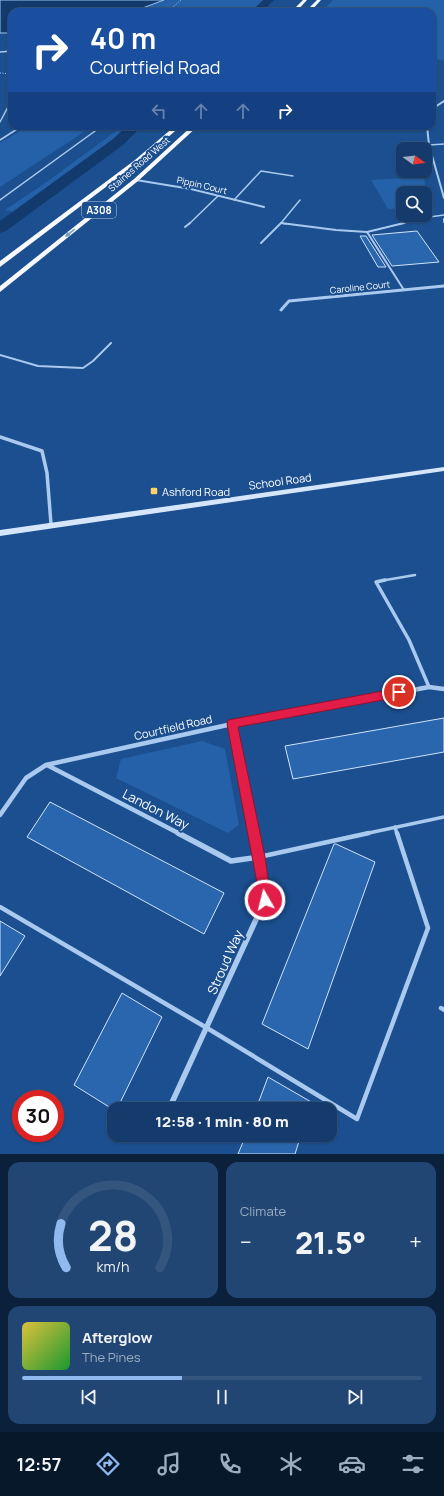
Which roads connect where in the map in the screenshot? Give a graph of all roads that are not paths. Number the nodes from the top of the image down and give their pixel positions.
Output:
1 (305, 0) edge
2 (319, 0) edge
3 (297, 8) edge
4 (311, 8) edge
5 (8, 107) edge
6 (0, 122) edge
7 (16, 130) edge
8 (96, 130) edge
9 (173, 130) edge
10 (191, 130) edge
11 (427, 130) edge
12 (0, 140) edge
13 (429, 142) edge
14 (444, 144) edge
15 (432, 146) edge
16 (432, 156) edge
17 (293, 176) dead end
18 (136, 180) junction
19 (218, 196) junction
20 (444, 198) edge
21 (0, 200) edge
22 (234, 200) junction
23 (300, 200) dead end
24 (264, 207) dead end
25 (444, 215) edge
26 (281, 223) junction
27 (185, 227) dead end
28 (367, 232) junction
29 (261, 243) dead end
30 (0, 266) edge
31 (444, 286) edge
32 (0, 290) edge
33 (404, 290) junction
34 (281, 310) dead end
35 (111, 343) dead end
36 (0, 355) edge
37 (0, 437) edge
38 (444, 469) edge
39 (51, 524) junction
40 (0, 533) edge
41 (415, 575) dead end
42 (429, 687) junction
43 (444, 689) edge
44 (232, 724) junction
45 (46, 765) junction
46 (0, 815) edge
47 (444, 817) edge
48 (395, 827) junction
49 (259, 857) junction
50 (0, 907) edge
51 (207, 1028) junction
52 (172, 1102) edge

1 - 3 highway
2 - 4 highway
5 - 6 lane
7 - 12 lane
8 - 21 lane
9 - 30 highway, Staines Road West / A308
10 - 18 highway, Staines Road West / A308
11 - 13 street
14 - 15 lane
16 - 20 street
17 - 22 lane
18 - 19 street, Pippin Court
18 -> 32 highway, Staines Road West / A308
19 - 22 street, Pippin Court
19 - 27 lane
22 - 24 street, Pippin Court
23 - 26 lane
25 - 28 lane
26 - 28 lane
26 - 29 lane
28 - 33 lane
31 - 33 street, Caroline Court
33 - 34 street, Caroline Court
35 - 36 lane
37 - 39 street
38 - 39 main road, School Road
39 - 40 main road, School Road
41 - 42 lane
42 - 43 street, Courtfield Road
42 - 44 street, Courtfield Road
44 - 45 street, Courtfield Road
44 - 49 street, Stroud Way
45 - 46 street, Courtfield Road
45 - 49 street, Landon Way
47 - 48 lane
48 - 49 lane
48 - 51 lane
49 - 51 street, Stroud Way
50 - 51 lane
51 - 52 street, Stroud Way

